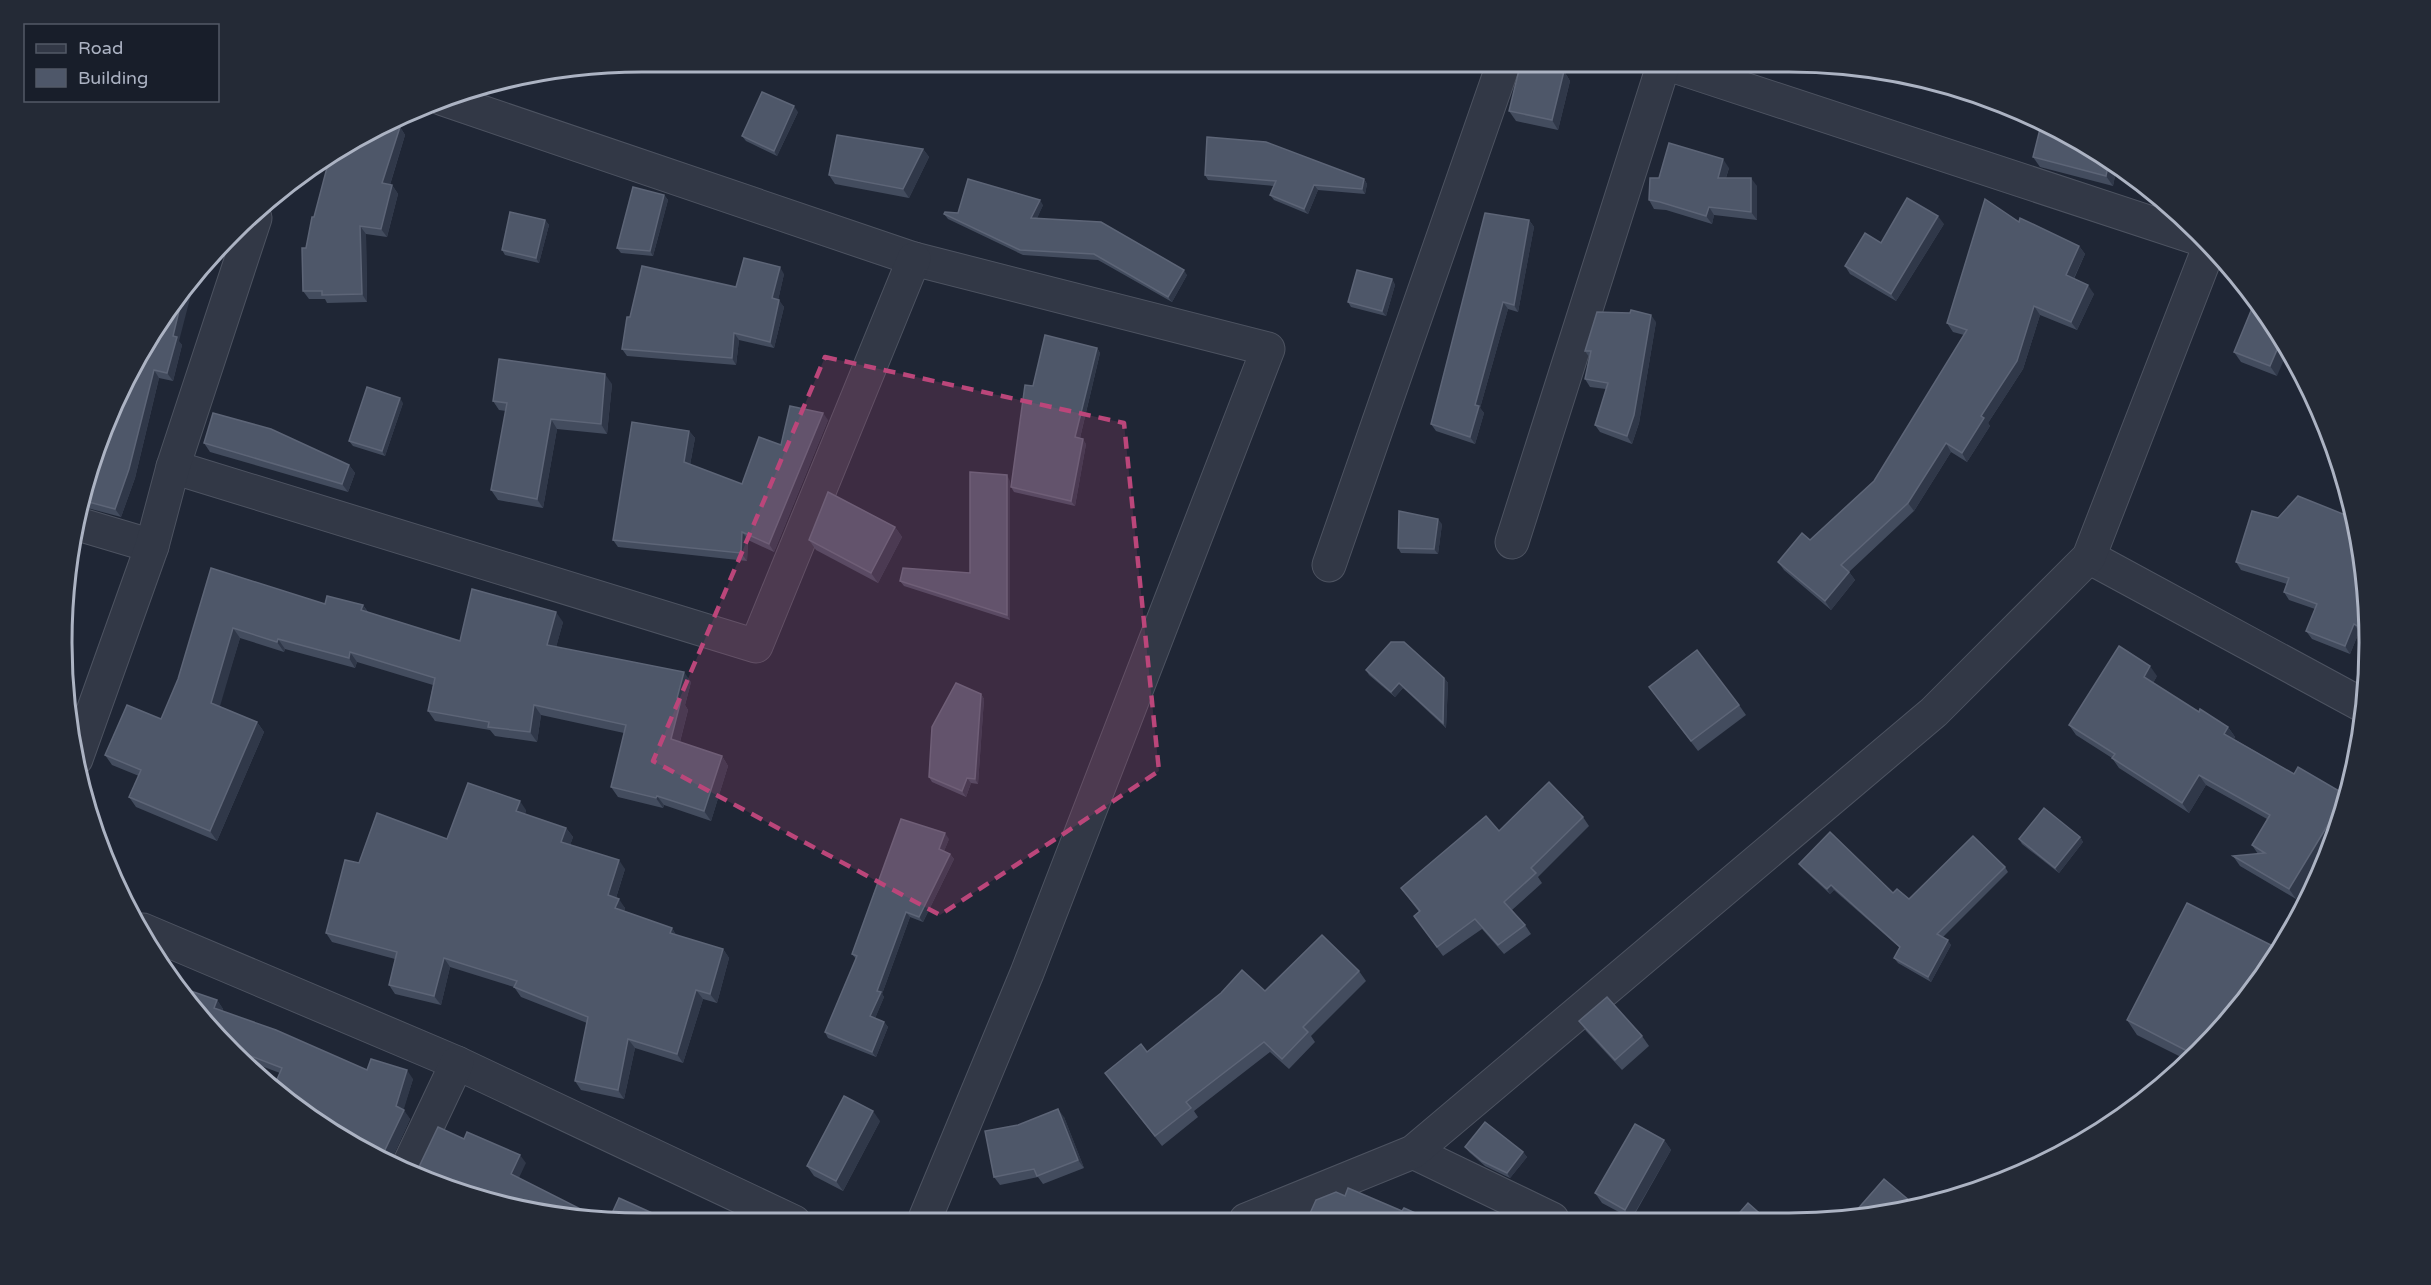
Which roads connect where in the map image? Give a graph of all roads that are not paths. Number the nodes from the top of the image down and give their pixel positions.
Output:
1 (1501, 72) edge
2 (1662, 72) edge
3 (1692, 72) edge
4 (456, 103) edge
5 (252, 227) edge
6 (2188, 235) edge
7 (2206, 254) edge
8 (914, 259) junction
9 (173, 467) junction
10 (84, 526) edge
11 (1512, 542) dead end
12 (152, 546) junction
13 (2089, 557) junction
14 (1329, 565) dead end
15 (2356, 701) edge
16 (81, 744) edge
17 (152, 934) edge
18 (457, 1063) junction
19 (1413, 1152) junction
20 (410, 1163) edge
21 (775, 1213) edge
22 (927, 1213) edge
23 (1263, 1213) edge
24 (1540, 1213) edge

1 - 14 street
2 - 11 street
3 - 6 street
4 - 8 street
5 - 9 street
7 - 13 street
8 - 9 street
8 - 22 street
9 - 12 street
10 - 12 street
12 - 16 street
13 - 15 street
13 - 19 street
17 - 18 street
18 - 20 street
18 - 21 street
19 - 23 street
19 - 24 street

